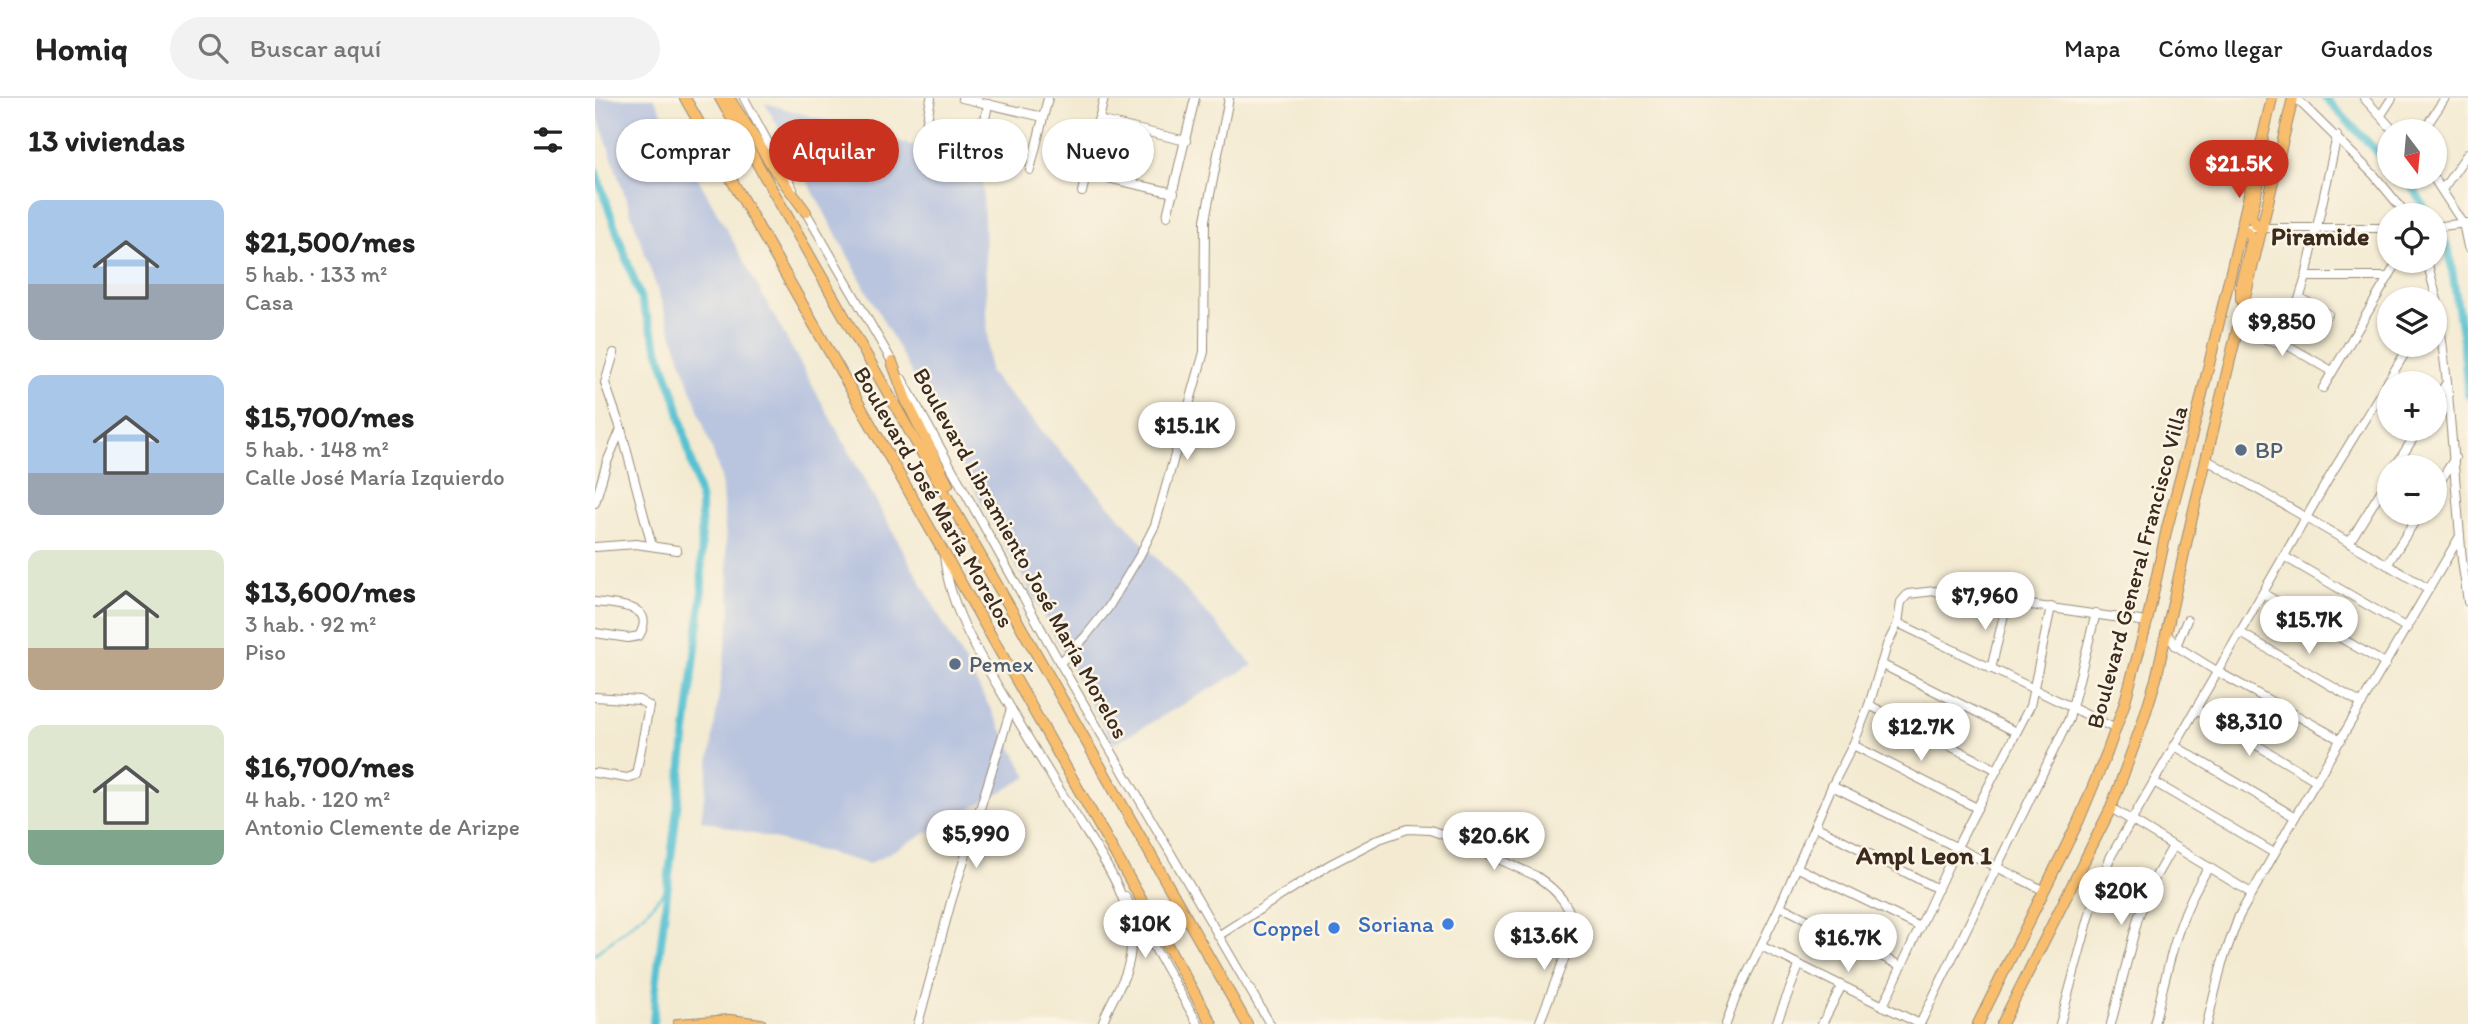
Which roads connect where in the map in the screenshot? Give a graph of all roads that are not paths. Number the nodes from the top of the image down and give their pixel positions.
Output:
1 (685, 98) edge
2 (720, 98) edge
3 (729, 98) edge
4 (744, 98) edge
5 (932, 98) edge
6 (962, 98) edge
7 (1048, 98) edge
8 (1104, 98) edge
9 (1195, 98) edge
10 (1229, 98) edge
11 (2272, 98) edge
12 (2295, 98) edge
13 (2364, 98) edge
14 (2392, 98) edge
15 (2445, 98) edge
16 (988, 104) junction
17 (2381, 115) junction
18 (1043, 117) junction
19 (928, 119) edge
20 (985, 119) edge
21 (1098, 119) edge
22 (2384, 119) edge
23 (2431, 119) edge
24 (1154, 133) edge
25 (2337, 136) junction
26 (1186, 141) junction
27 (2263, 141) junction
28 (2468, 153) edge
29 (1030, 170) dead end
30 (1084, 182) edge
31 (1126, 182) edge
32 (2442, 190) joint
33 (1082, 192) dead end
34 (1174, 193) junction
35 (2397, 203) edge
36 (806, 212) junction
37 (1167, 216) dead end
38 (2465, 223) edge
39 (2447, 225) edge
40 (2315, 227) junction
41 (2241, 228) junction
42 (2377, 228) edge
43 (2263, 229) junction
44 (2468, 247) edge
45 (2391, 273) edge
46 (2306, 276) junction
47 (2389, 277) junction
48 (2300, 298) junction
49 (2244, 301) junction
50 (2328, 314) dead end
51 (2237, 332) junction
52 (2285, 344) junction
53 (614, 353) dead end
54 (2403, 357) edge
55 (892, 362) junction
56 (2332, 371) junction
57 (2447, 382) edge
58 (2323, 388) dead end
59 (621, 429) junction
60 (2455, 458) junction
61 (2207, 460) junction
62 (2447, 471) edge
63 (2377, 498) edge
64 (595, 503) edge
65 (2306, 518) junction
66 (963, 524) junction
67 (2412, 525) edge
68 (2461, 536) junction
69 (2349, 543) junction
70 (652, 546) junction
71 (595, 547) edge
72 (677, 550) dead end
73 (943, 552) junction
74 (2285, 556) junction
75 (2387, 565) junction
76 (2429, 589) junction
77 (2264, 594) junction
78 (595, 602) edge
79 (2007, 602) junction
80 (2468, 602) edge
81 (2051, 607) junction
82 (2096, 613) junction
83 (2187, 620) dead end
84 (2147, 622) junction
85 (1898, 624) junction
86 (2407, 628) junction
87 (595, 633) edge
88 (2241, 633) junction
89 (2167, 634) junction
90 (2176, 646) junction
91 (1060, 663) junction
92 (1881, 664) junction
93 (2386, 664) junction
94 (1991, 669) junction
95 (2218, 672) junction
96 (2035, 691) junction
97 (595, 697) edge
98 (2362, 704) junction
99 (1869, 705) junction
100 (2073, 708) junction
101 (1011, 709) junction
102 (2196, 709) junction
103 (2116, 729) junction
104 (2016, 732) junction
105 (2341, 740) junction
106 (1853, 745) junction
107 (2175, 746) junction
108 (1997, 770) junction
109 (595, 772) edge
110 (2154, 782) junction
111 (2317, 782) junction
112 (1832, 786) junction
113 (1977, 808) junction
114 (2111, 808) junction
115 (2295, 817) junction
116 (2131, 821) junction
117 (1815, 826) junction
118 (2173, 846) junction
119 (1957, 847) junction
120 (2274, 853) junction
121 (1796, 867) junction
122 (1997, 867) junction
123 (2209, 867) junction
124 (1117, 882) junction
125 (1938, 889) junction
126 (2043, 890) junction
127 (2251, 893) junction
128 (1780, 906) junction
129 (1920, 927) junction
130 (1217, 936) junction
131 (1761, 947) junction
132 (1799, 966) junction
133 (1901, 966) junction
134 (2004, 973) junction
135 (1841, 987) junction
136 (1883, 1006) junction
137 (1102, 1023) edge
138 (678, 1024) edge
139 (761, 1024) edge
140 (918, 1024) edge
141 (1198, 1024) edge
142 (1212, 1024) edge
143 (1247, 1024) edge
144 (1270, 1024) edge
145 (1539, 1024) edge
146 (1726, 1024) edge
147 (1776, 1024) edge
148 (1822, 1024) edge
149 (1920, 1024) edge
150 (1978, 1024) edge
151 (1984, 1024) edge
152 (2002, 1024) edge
153 (2062, 1024) edge
154 (2111, 1024) edge
155 (2154, 1024) edge
156 (2207, 1024) edge

1 - 73 main road, Boulevard José María Morelos
2 - 66 main road, Boulevard José María Morelos
3 - 36 main road
4 - 36 street, Boulevard Libramiento José María Morelos
5 - 19 street
6 - 16 street
7 - 18 street
8 - 21 street
9 - 26 street
10 - 91 street
11 - 27 main road, Boulevard General Francisco Villa
12 - 25 street
12 - 43 main road, Boulevard General Francisco Villa
13 - 17 street
14 - 17 street
15 - 23 street
16 - 18 street
16 - 20 street
17 - 22 street
18 - 29 street
24 - 26 street
25 - 35 street
25 - 40 street
26 - 34 street
27 - 41 main road, Boulevard General Francisco Villa
27 - 43 main road
28 - 32 street
30 - 33 street
31 - 34 street
32 - 38 street
34 - 37 street
36 - 55 street, Boulevard Libramiento José María Morelos
38 - 39 street
38 - 44 street
40 - 42 street
40 - 43 street
40 - 46 street
41 - 43 street
41 - 49 main road
41 - 84 main road, Boulevard General Francisco Villa
43 - 49 main road, Boulevard General Francisco Villa
45 - 47 street
46 - 47 street
46 - 48 street
47 - 56 street
48 - 50 street
48 - 52 street
49 - 51 main road, Boulevard General Francisco Villa
51 - 52 street
51 - 61 main road, Boulevard General Francisco Villa
52 - 56 street
53 - 59 street
54 - 65 street
55 - 66 main road
55 - 91 street, Boulevard Libramiento José María Morelos
56 - 58 street
57 - 60 street
59 - 64 street
59 - 70 street
60 - 62 street
60 - 68 street
61 - 65 street
61 - 89 main road, Boulevard General Francisco Villa
63 - 69 street
65 - 69 street
65 - 74 street
66 - 143 main road, Boulevard José María Morelos
67 - 75 street
68 - 76 street
68 - 80 street
69 - 75 street
70 - 71 street
70 - 72 street
73 - 101 street
73 - 142 main road, Boulevard José María Morelos
74 - 77 street
74 - 86 street
75 - 76 street
76 - 86 street
77 - 88 street
77 - 93 street
78 - 87 street
79 - 81 street
79 - 85 street
79 - 94 street
81 - 82 street
81 - 96 street
82 - 84 street
82 - 100 street
83 - 90 street
84 - 103 main road, Boulevard General Francisco Villa
85 - 92 street
85 - 94 street
86 - 93 street
88 - 95 street
88 - 98 street
89 - 90 street
89 - 114 main road, Boulevard General Francisco Villa
90 - 95 street
91 - 130 street, Boulevard Libramiento José María Morelos
92 - 99 street
92 - 104 street
93 - 98 street
94 - 96 street
95 - 102 street
95 - 105 street
96 - 100 street
96 - 104 street
97 - 109 street
98 - 105 street
99 - 106 street
99 - 108 street
100 - 103 street
100 - 122 street
101 - 124 street
101 - 140 street
102 - 107 street
102 - 111 street
103 - 126 main road, Boulevard General Francisco Villa
104 - 108 street
105 - 111 street
106 - 112 street
106 - 113 street
107 - 110 street
107 - 115 street
108 - 113 street
110 - 116 street
110 - 120 street
111 - 115 street
112 - 117 street
112 - 119 street
113 - 119 street
114 - 116 street
114 - 152 main road, Boulevard General Francisco Villa
115 - 120 street
116 - 118 street
116 - 153 street
117 - 121 street
117 - 125 street
118 - 123 street
118 - 154 street
119 - 122 street
119 - 125 street
120 - 127 street
121 - 128 street
121 - 129 street
122 - 126 street
122 - 149 street
123 - 127 street
123 - 155 street
124 - 137 street
124 - 141 street
125 - 129 street
126 - 134 main road, Boulevard General Francisco Villa
127 - 156 street
128 - 131 street
128 - 133 street
129 - 133 street
130 - 144 street, Boulevard Libramiento José María Morelos
130 - 145 street
131 - 132 street
131 - 146 street
132 - 135 street
132 - 147 street
133 - 136 street
134 - 150 main road, Boulevard General Francisco Villa
134 - 151 main road
135 - 136 street
135 - 148 street
136 - 149 street
138 - 139 main road

